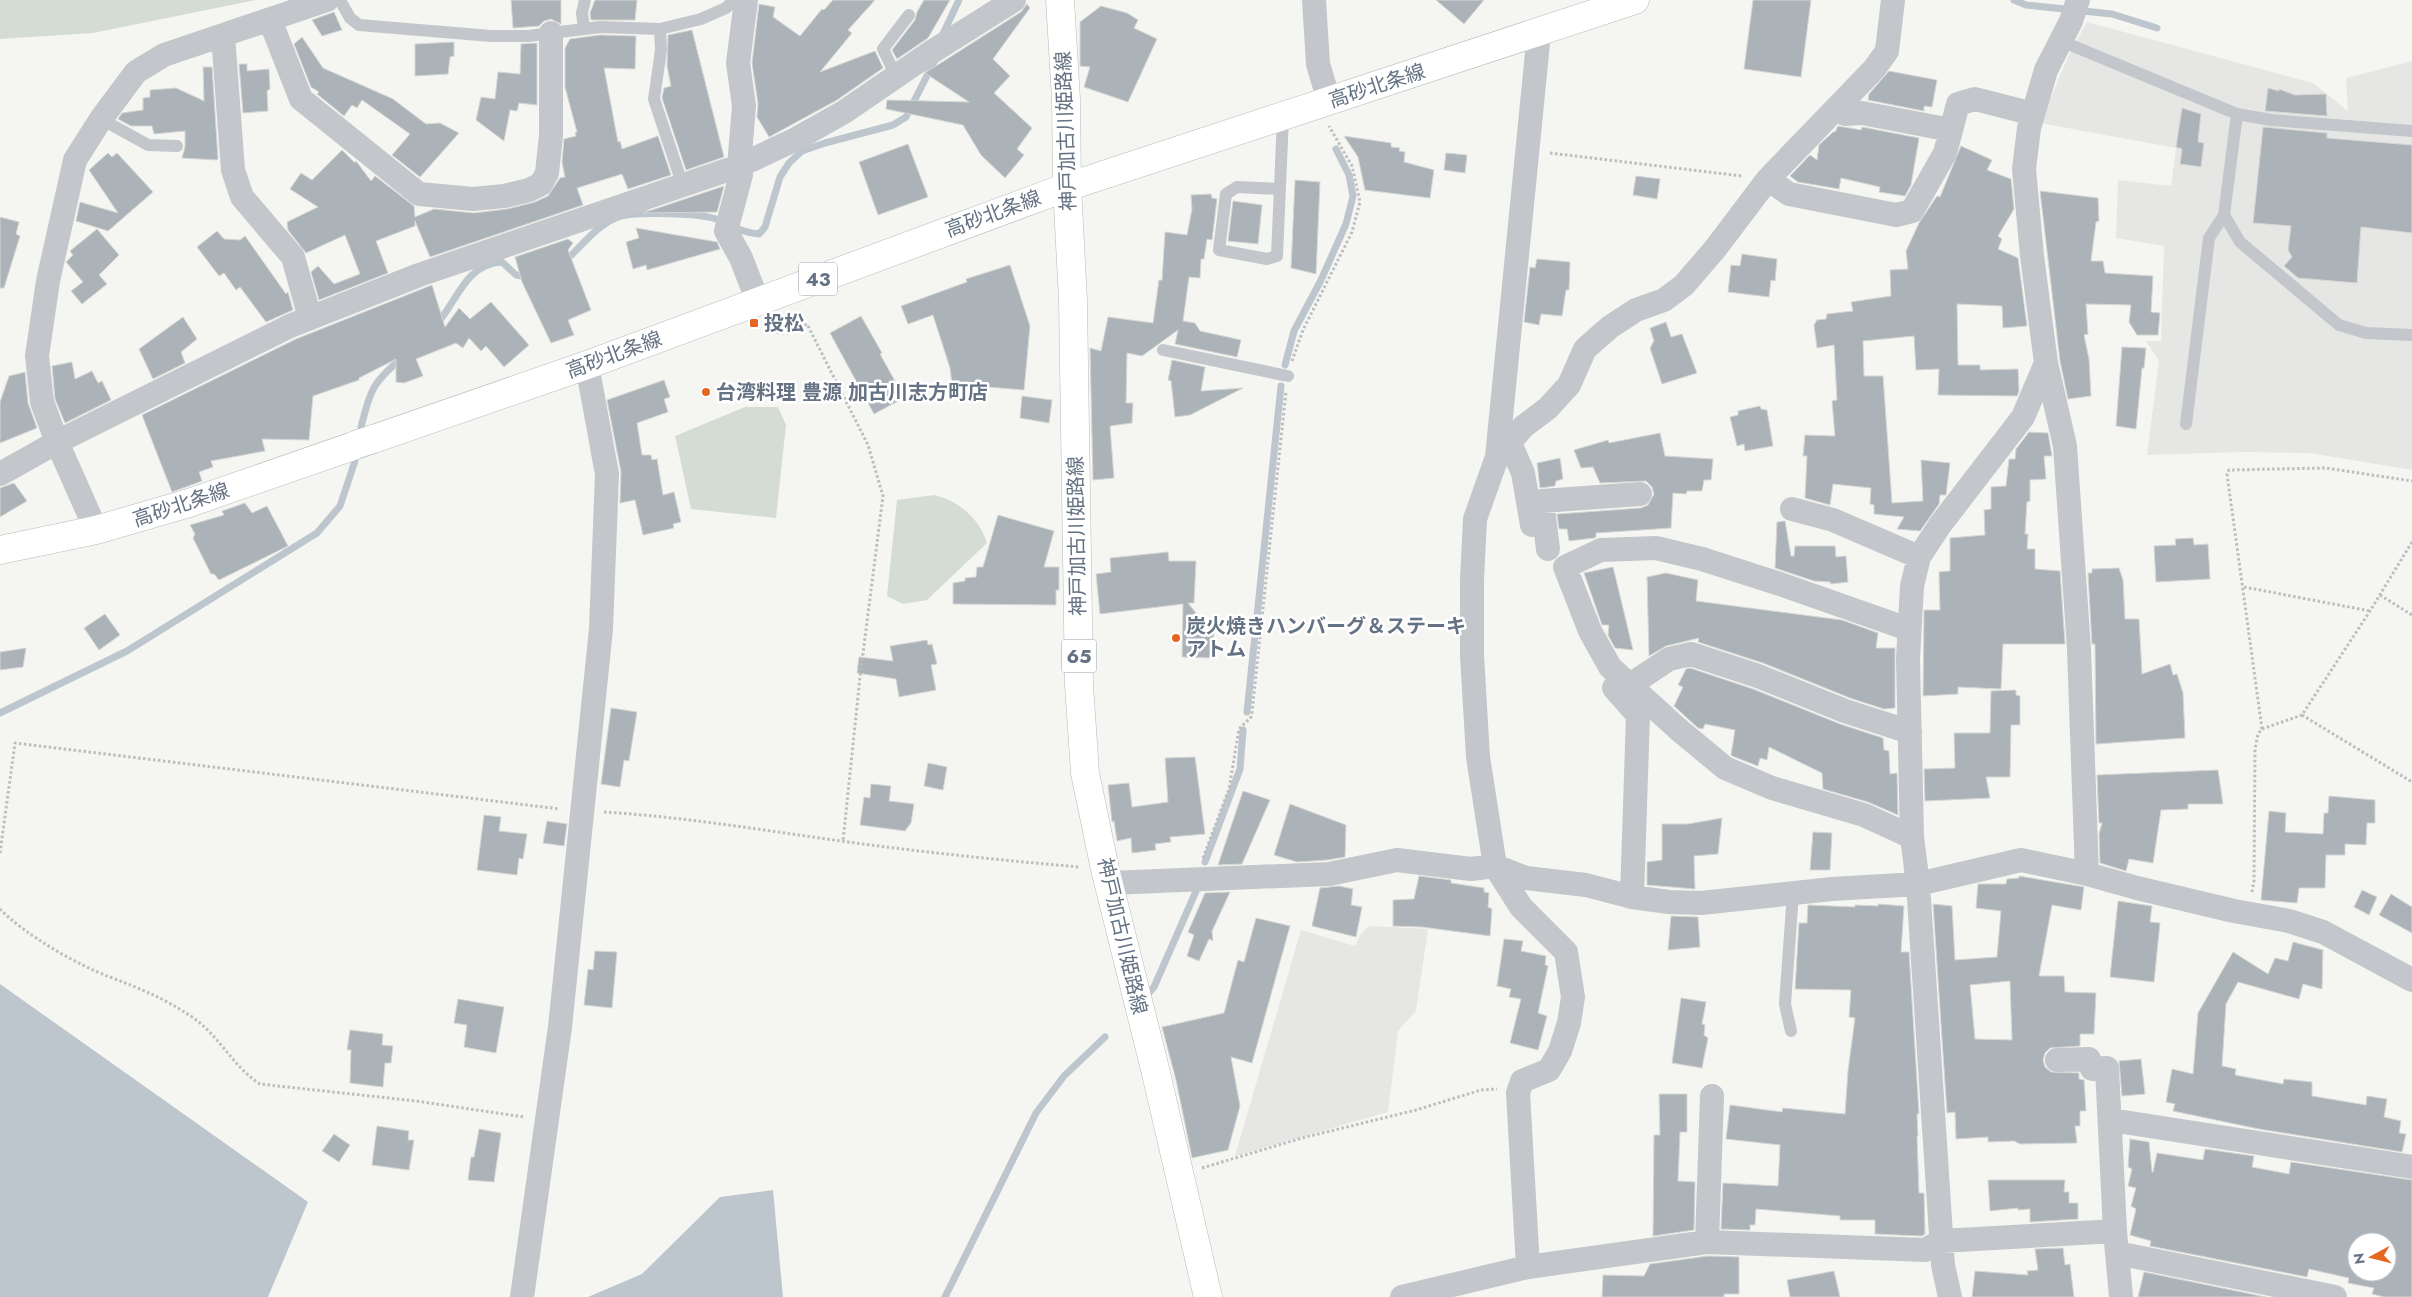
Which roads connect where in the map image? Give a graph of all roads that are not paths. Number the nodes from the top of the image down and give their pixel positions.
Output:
1 (327, 0) edge
2 (340, 0) edge
3 (585, 0) edge
4 (734, 0) edge
5 (746, 0) edge
6 (1014, 0) edge
7 (1060, 0) edge
8 (1314, 0) edge
9 (1635, 0) edge
10 (1892, 0) edge
11 (909, 15) dead end
12 (2072, 16) edge
13 (270, 20) junction
14 (584, 29) junction
15 (660, 29) junction
16 (551, 33) junction
17 (1539, 33) junction
18 (223, 36) junction
19 (896, 76) junction
20 (1324, 103) junction
21 (1845, 114) dead end
22 (2033, 114) junction
23 (2237, 114) junction
24 (1283, 116) junction
25 (101, 119) junction
26 (1951, 130) junction
27 (2412, 130) edge
28 (177, 146) dead end
29 (739, 166) junction
30 (1768, 179) junction
31 (683, 186) junction
32 (1067, 187) junction
33 (1280, 189) junction
34 (2224, 215) junction
35 (758, 302) junction
36 (310, 318) junction
37 (2412, 335) edge
38 (1163, 350) dead end
39 (2046, 364) junction
40 (587, 365) junction
41 (1283, 375) road end
42 (2186, 424) dead end
43 (57, 442) junction
44 (1504, 450) junction
45 (0, 474) edge
46 (1640, 494) dead end
47 (1792, 508) dead end
48 (96, 530) junction
49 (1548, 549) junction
50 (0, 550) edge
51 (1919, 557) junction
52 (1566, 567) junction
53 (1908, 629) junction
54 (1610, 667) junction
55 (1630, 685) junction
56 (1910, 732) junction
57 (1912, 837) junction
58 (1495, 866) junction
59 (2087, 874) junction
60 (1107, 876) junction
61 (1918, 884) junction
62 (1793, 893) junction
63 (1632, 897) junction
64 (2412, 980) edge
65 (1791, 1031) dead end
66 (2057, 1060) dead end
67 (1712, 1096) dead end
68 (2111, 1120) junction
69 (2412, 1168) edge
70 (1941, 1241) junction
71 (1707, 1242) junction
72 (2116, 1242) junction
73 (1528, 1267) junction
74 (522, 1297) edge
75 (1208, 1297) edge
76 (1402, 1297) edge
77 (1950, 1297) edge
78 (2121, 1297) edge
79 (2335, 1297) edge

1 - 13 street
2 - 16 lane
3 - 14 lane
4 - 15 lane
5 - 29 street
6 - 19 street
7 - 32 main road, 神戸加古川姫路線 / 65
8 - 20 street
9 - 17 main road, 高砂北条線 / 43
10 - 30 street
11 - 19 lane
12 - 22 street
12 - 23 lane
13 - 16 street
13 - 18 street
14 - 15 lane
14 - 16 lane
15 - 31 lane
17 - 20 main road, 高砂北条線 / 43
17 - 44 street
18 - 25 street
18 - 36 street
19 - 29 street
20 - 24 main road, 高砂北条線 / 43
21 - 26 street
22 - 26 street
22 - 39 street
23 - 27 lane
23 - 34 lane
24 - 32 main road, 高砂北条線 / 43
24 - 33 lane
25 - 28 lane
25 - 43 street
26 - 30 street
29 - 31 street
29 - 35 street
30 - 44 street
31 - 36 street
32 - 35 main road, 高砂北条線 / 43
32 - 60 main road, 神戸加古川姫路線 / 65
33 - 33 lane
34 - 37 lane
34 - 42 lane
35 - 40 main road, 高砂北条線 / 43
36 - 43 street
38 - 41 lane
39 - 51 street
39 - 59 street
40 - 48 main road, 高砂北条線 / 43
40 - 74 street
43 - 45 street
43 - 48 street
44 - 49 street
44 - 58 street
46 - 49 street
47 - 51 street
48 - 50 main road, 高砂北条線 / 43
49 - 52 street
51 - 53 street
52 - 53 street
52 - 54 street
53 - 56 street
54 - 55 street
54 - 63 street
55 - 56 street
55 - 57 street
56 - 57 street
57 - 61 street
58 - 60 street
58 - 63 street
58 - 73 street
59 - 61 street
59 - 64 street
60 - 75 main road, 神戸加古川姫路線 / 65
61 - 62 street
61 - 70 street
62 - 63 street
62 - 65 lane
66 - 68 street
67 - 71 street
68 - 69 street
68 - 72 street
70 - 71 street
70 - 72 street
70 - 77 street
71 - 73 street
72 - 78 street
72 - 79 street
73 - 76 street

